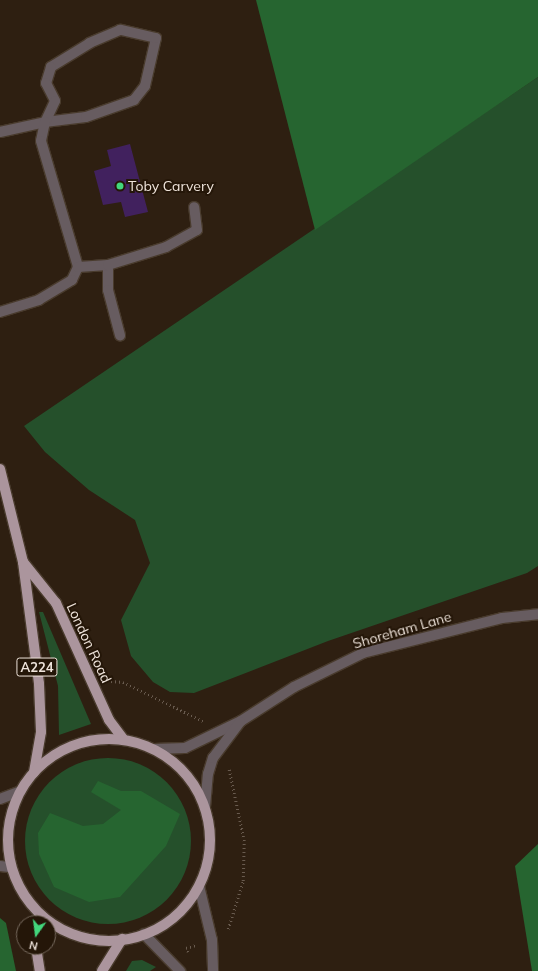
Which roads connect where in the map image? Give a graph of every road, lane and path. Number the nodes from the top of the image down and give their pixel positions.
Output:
1 (45, 122) junction
2 (0, 132) edge
3 (194, 207) dead end
4 (108, 265) junction
5 (78, 267) junction
6 (0, 312) edge
7 (120, 335) dead end
8 (0, 469) edge
9 (24, 562) junction
10 (538, 614) edge
11 (241, 721) junction
12 (124, 740) junction
13 (154, 749) junction
14 (34, 772) junction
15 (21, 791) junction
16 (0, 799) edge
17 (205, 807) junction
18 (4, 867) edge
19 (199, 886) junction
20 (38, 912) junction
21 (38, 915) edge
22 (144, 934) junction
23 (122, 939) junction
24 (37, 955) edge
25 (40, 971) edge
26 (102, 971) edge
27 (180, 971) edge
28 (213, 971) edge

1 - 1 street
1 - 2 street
1 - 5 street
3 - 4 street
4 - 5 street
4 - 7 street
5 - 6 street
8 - 9 main road, London Road / A224
9 - 12 main road, London Road / A224
9 - 14 main road, London Road / A224
10 - 11 street, Shoreham Lane
11 - 13 street, Shoreham Lane
11 - 17 street, Shoreham Lane
12 - 13 main road
12 - 14 main road
13 - 17 main road
14 - 15 main road
15 - 16 street
15 - 18 main road
17 - 19 main road
18 - 20 main road
19 - 22 main road
19 - 28 street
20 - 21 main road
20 - 23 main road
22 - 23 main road
22 - 27 street
23 - 26 main road
24 - 25 main road

